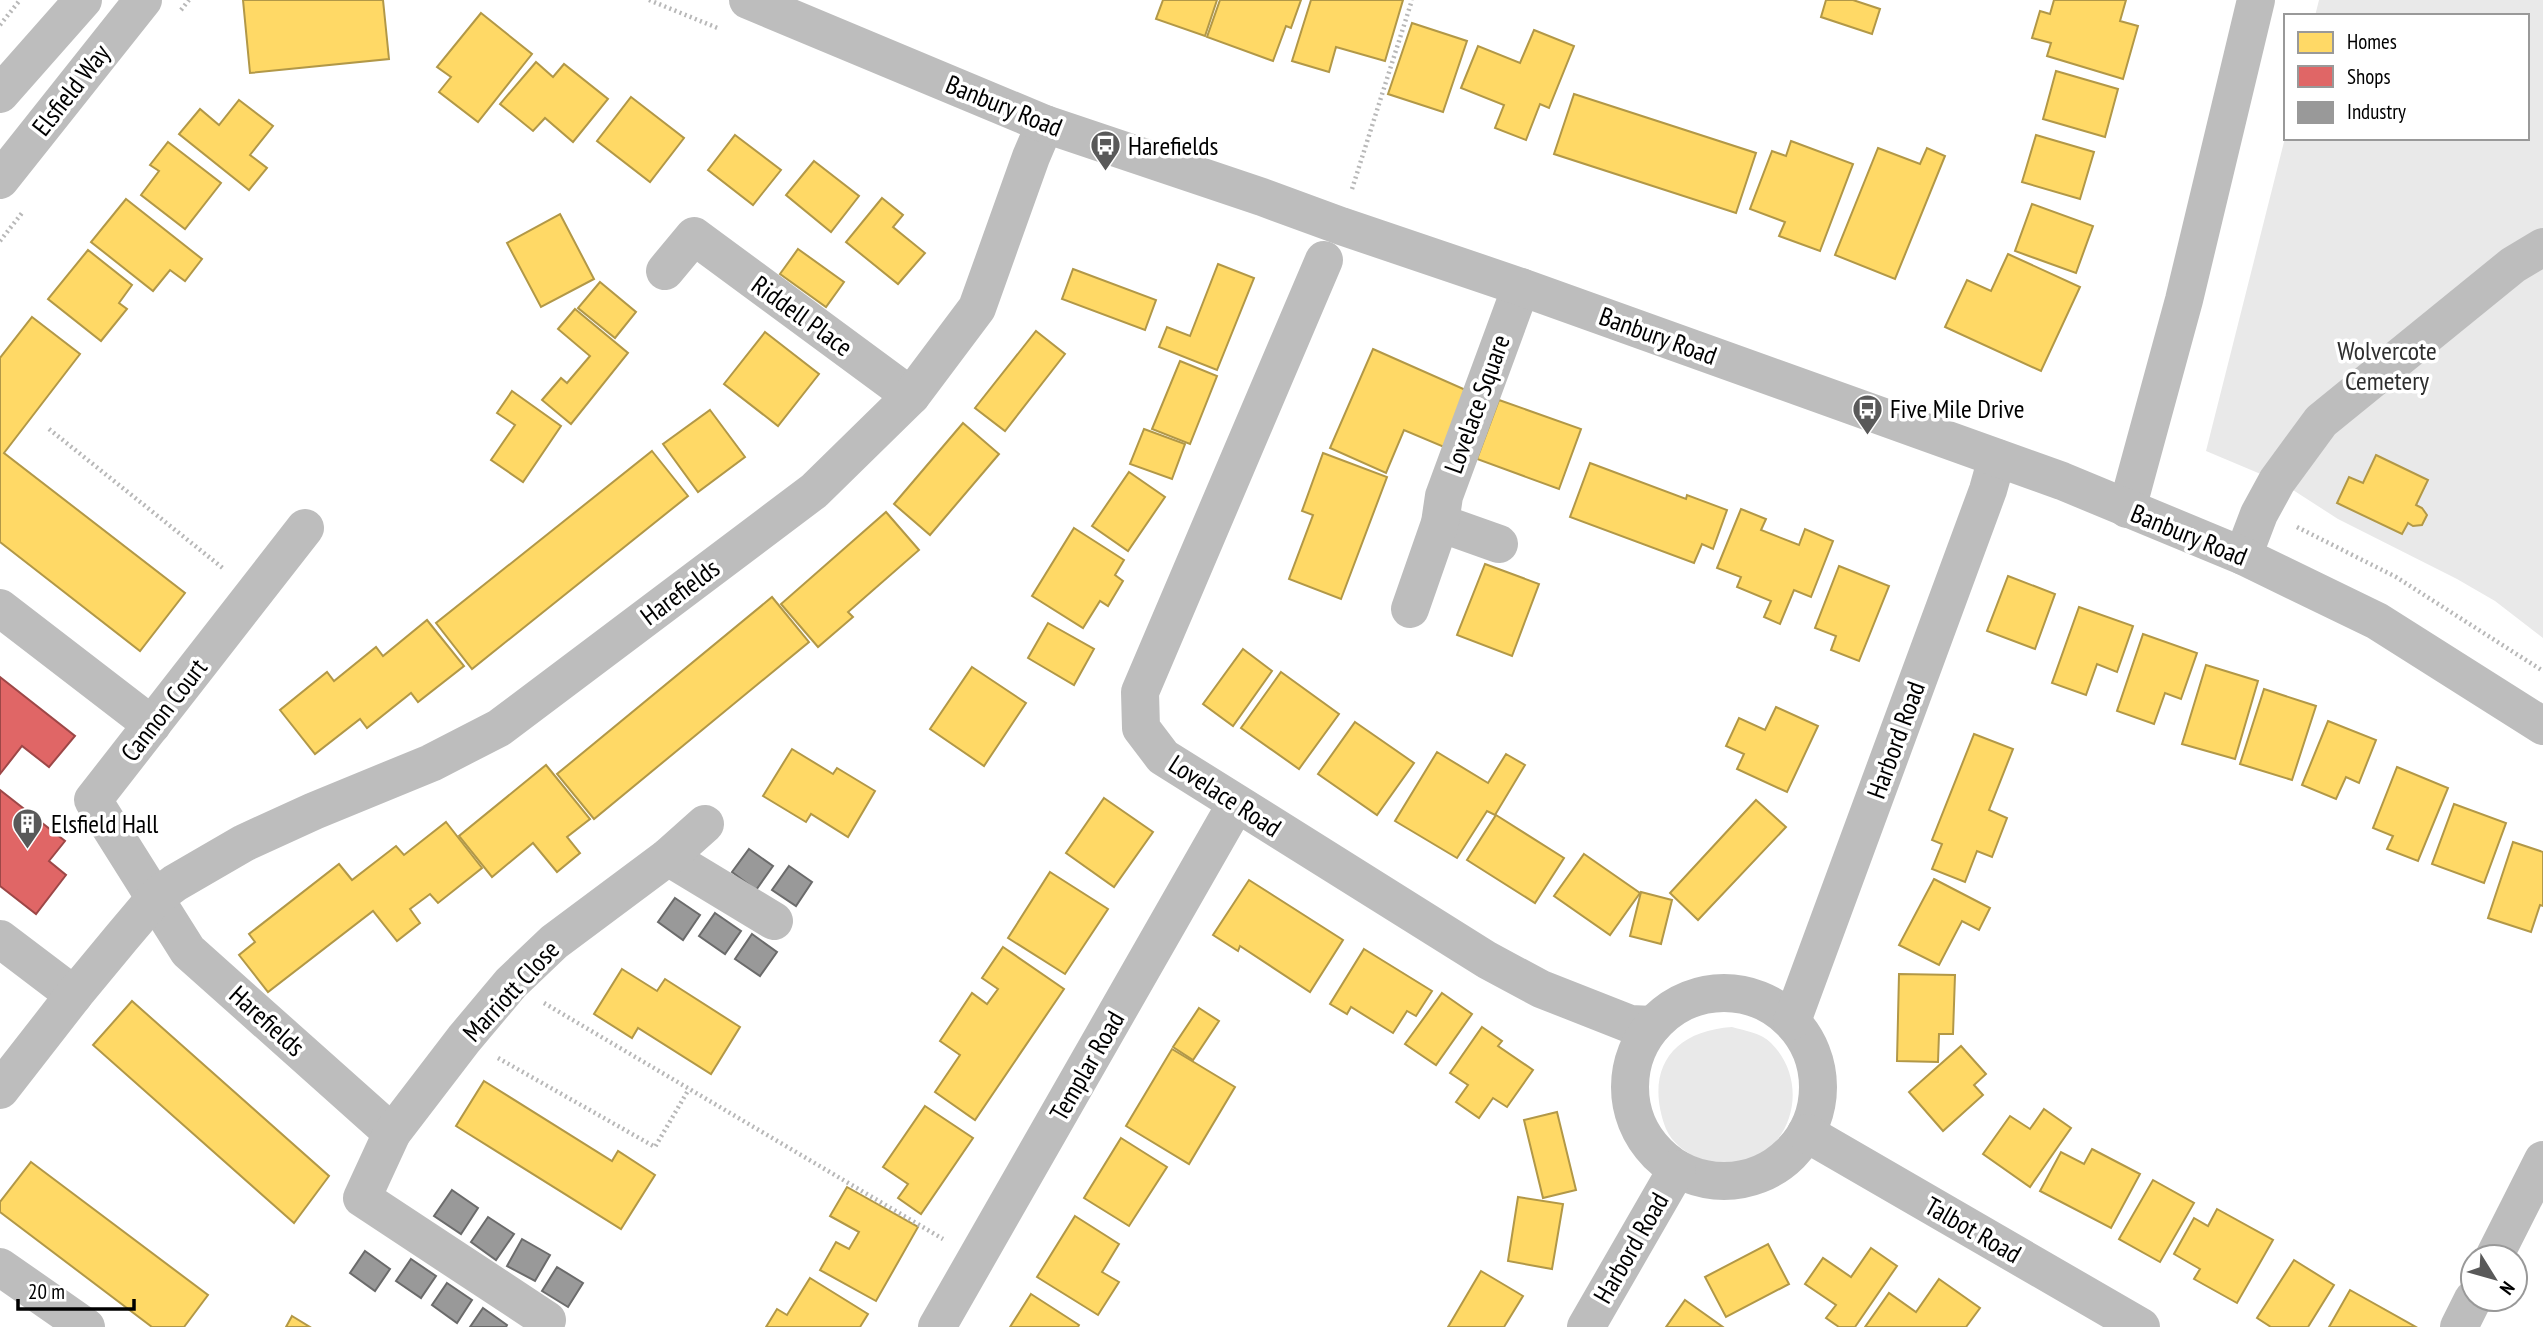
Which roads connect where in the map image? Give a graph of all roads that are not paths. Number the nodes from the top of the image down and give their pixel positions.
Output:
1 (83, 0) edge
2 (143, 0) edge
3 (748, 0) edge
4 (2256, 0) edge
5 (0, 94) edge
6 (1045, 124) junction
7 (0, 180) edge
8 (2543, 247) edge
9 (1320, 267) dead end
10 (665, 271) dead end
11 (1521, 287) junction
12 (911, 396) junction
13 (1997, 458) junction
14 (2127, 509) junction
15 (1440, 523) junction
16 (305, 528) dead end
17 (1499, 544) dead end
18 (2243, 556) junction
19 (0, 608) edge
20 (1410, 609) dead end
21 (152, 725) junction
22 (2543, 726) edge
23 (1236, 804) junction
24 (705, 824) dead end
25 (668, 857) junction
26 (155, 898) junction
27 (775, 921) dead end
28 (0, 939) edge
29 (74, 995) junction
30 (1792, 1021) junction
31 (1653, 1025) junction
32 (0, 1090) edge
33 (392, 1133) junction
34 (1806, 1133) junction
35 (2543, 1160) edge
36 (1677, 1169) junction
37 (2501, 1243) edge
38 (0, 1267) edge
39 (547, 1320) dead end
40 (86, 1327) edge
41 (937, 1327) edge
42 (1586, 1327) edge
43 (2141, 1327) edge

1 - 5 main road, Elsfield Way
2 - 7 main road, Elsfield Way
3 - 6 main road, Banbury Road
4 - 14 main road
6 - 11 main road, Banbury Road
6 - 12 main road, Harefields
8 - 18 main road
9 - 23 main road, Lovelace Road
10 - 12 main road, Riddell Place
11 - 13 main road, Banbury Road
11 - 15 main road, Lovelace Square
12 - 26 main road, Harefields
13 - 14 main road, Banbury Road
13 - 30 main road, Harbord Road
14 - 18 main road, Banbury Road
15 - 17 main road
15 - 20 main road, Lovelace Square
16 - 21 main road, Cannon Court
18 - 22 main road, Banbury Road
19 - 21 main road
21 - 26 main road, Cannon Court
23 - 31 main road, Lovelace Road
23 - 41 main road, Templar Road
24 - 25 main road, Marriott Close
25 - 27 main road
25 - 33 main road, Marriott Close
26 - 29 main road, Harefields
26 - 33 main road, Harefields
28 - 29 main road
29 - 32 main road, Harefields
30 - 31 main road
30 - 34 main road
31 - 36 main road
33 - 39 main road, Marriott Close
34 - 36 main road
34 - 43 main road, Talbot Road
35 - 37 main road
36 - 42 main road, Harbord Road
38 - 40 main road

